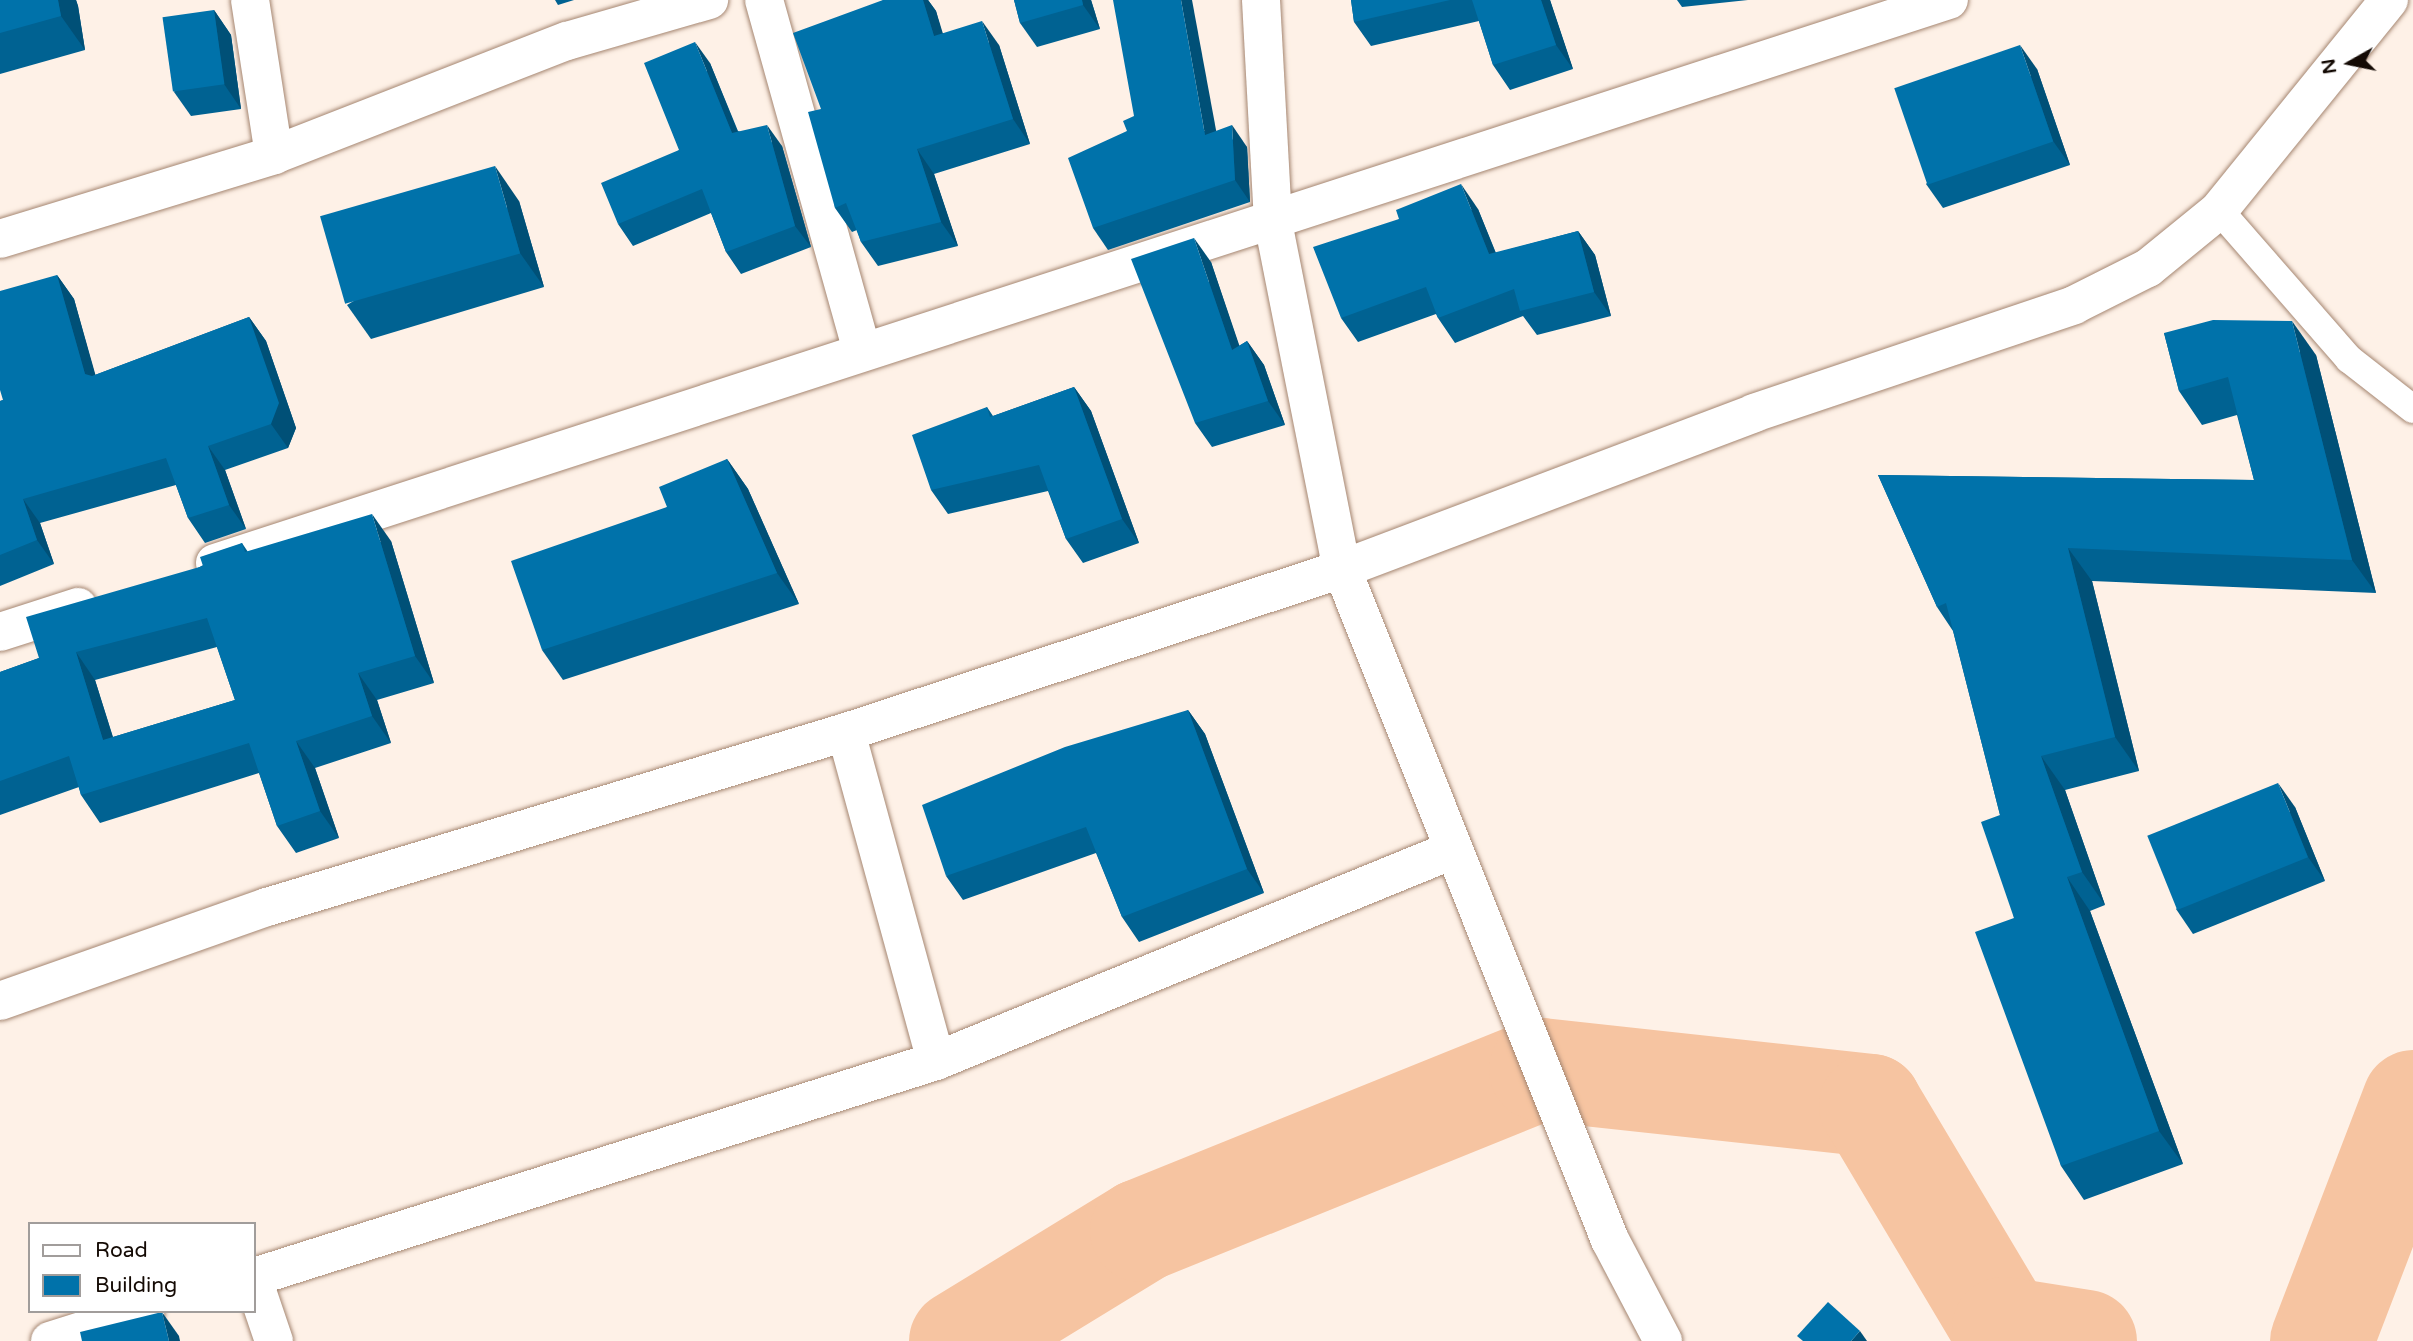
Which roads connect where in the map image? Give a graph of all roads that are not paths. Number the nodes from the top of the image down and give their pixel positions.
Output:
1 (250, 0) edge
2 (709, 0) edge
3 (764, 0) edge
4 (1261, 0) edge
5 (1949, 0) edge
6 (2389, 0) edge
7 (274, 155) junction
8 (2220, 210) junction
9 (1273, 222) junction
10 (0, 239) edge
11 (862, 351) junction
12 (2413, 409) edge
13 (1342, 569) junction
14 (176, 576) edge
15 (113, 596) edge
16 (0, 632) edge
17 (846, 732) junction
18 (1450, 851) junction
19 (0, 1001) edge
20 (936, 1061) junction
21 (256, 1279) edge
22 (256, 1286) edge
23 (139, 1313) edge
24 (50, 1341) edge
25 (274, 1341) edge
26 (1663, 1341) edge

1 - 7 street
2 - 7 street
3 - 11 street
4 - 9 street
5 - 9 street
6 - 8 street
7 - 10 street
8 - 12 lane
8 - 13 street
9 - 11 street
9 - 13 street
11 - 14 street
13 - 17 street
13 - 18 street
15 - 16 street
17 - 19 street
17 - 20 street
18 - 20 street
18 - 26 street
20 - 21 street
22 - 25 street
23 - 24 street

